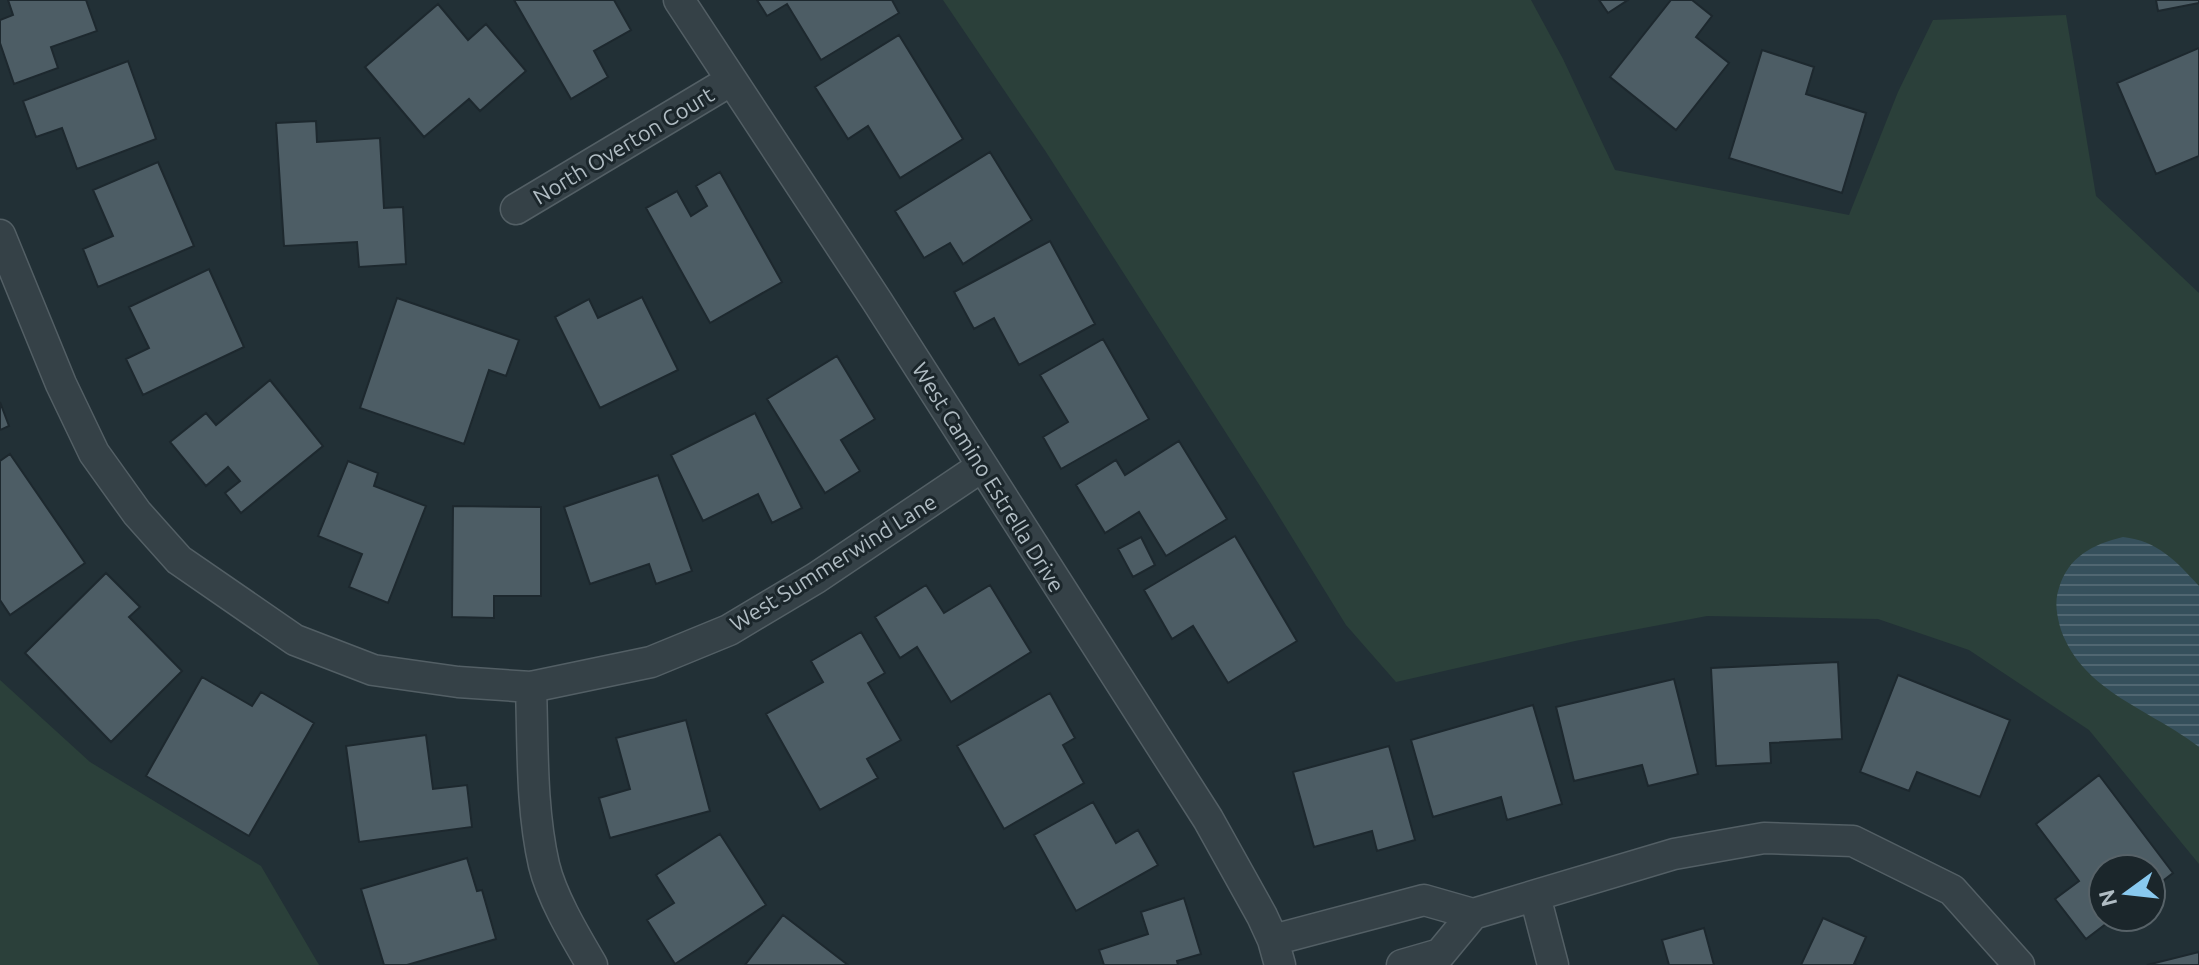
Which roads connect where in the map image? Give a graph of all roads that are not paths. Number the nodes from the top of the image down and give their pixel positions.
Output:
1 (679, 0) edge
2 (730, 81) junction
3 (516, 209) dead end
4 (0, 235) edge
5 (981, 467) junction
6 (531, 687) junction
7 (1535, 896) junction
8 (1473, 914) junction
9 (1277, 953) edge
10 (592, 965) edge
11 (1402, 965) edge
12 (1553, 965) edge
13 (2019, 965) edge

1 - 2 street, West Camino Estrella Drive
2 - 3 street, North Overton Court
2 - 5 street, West Camino Estrella Drive
4 - 6 street, West Summerwind Lane
5 - 6 street, West Summerwind Lane
5 - 9 street, West Camino Estrella Drive
6 - 10 street
7 - 8 street
7 - 12 street
7 - 13 street
8 - 9 street
8 - 11 street

